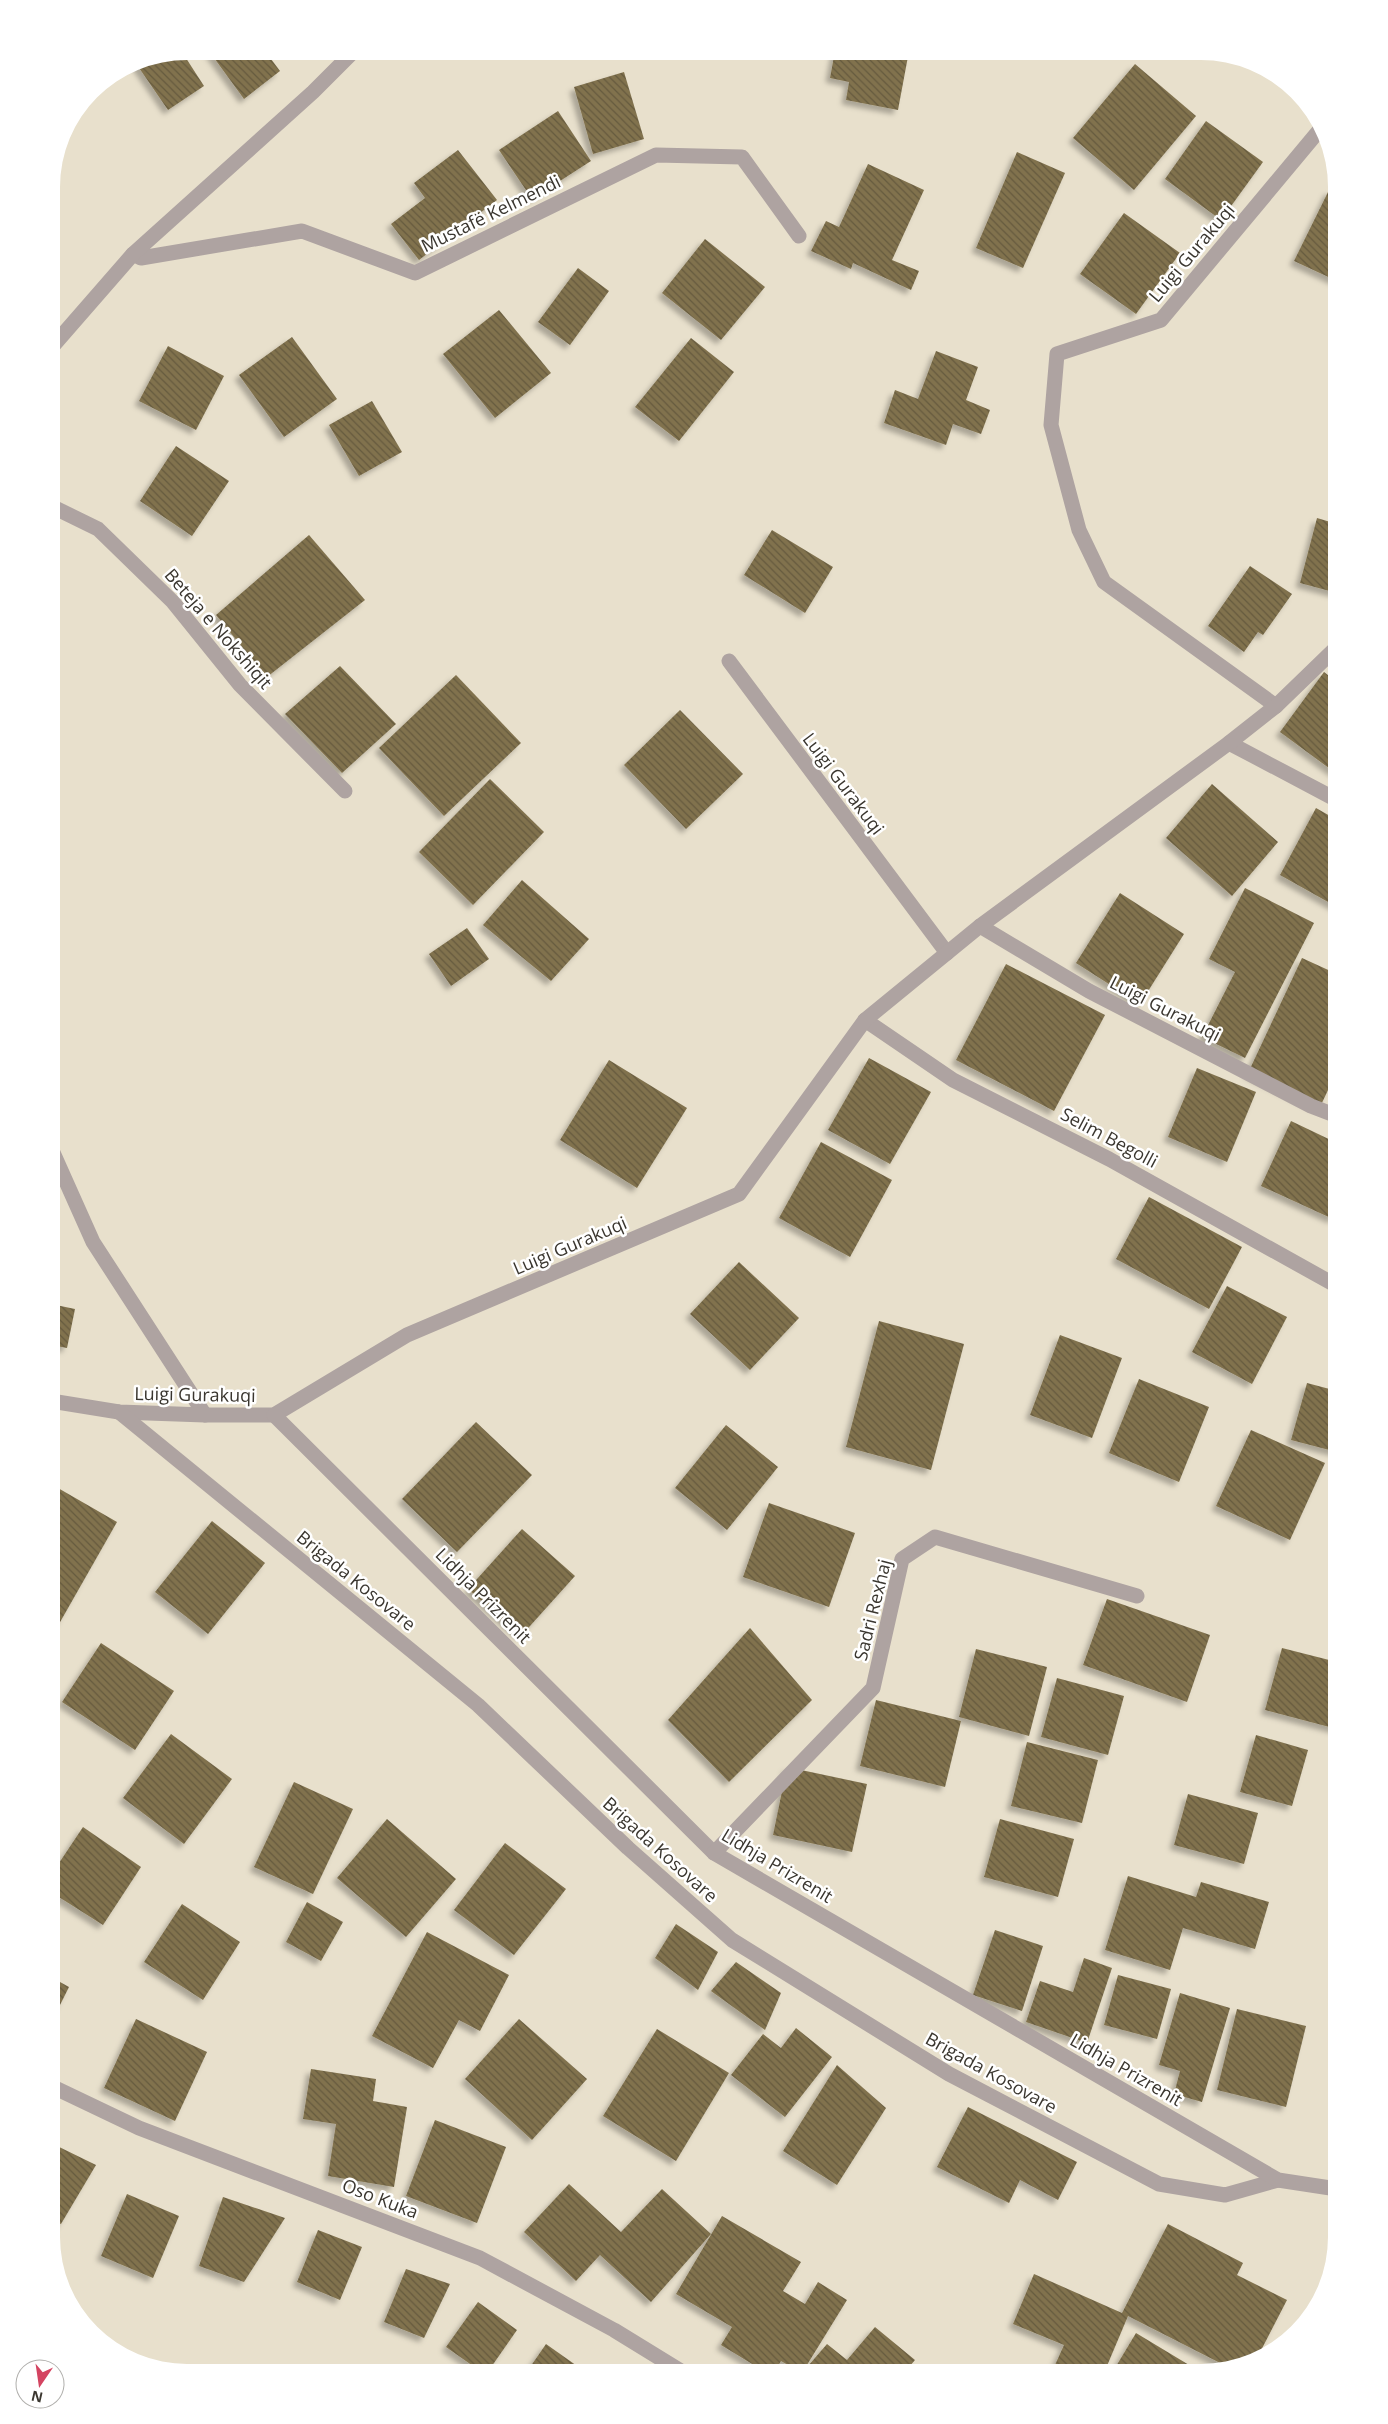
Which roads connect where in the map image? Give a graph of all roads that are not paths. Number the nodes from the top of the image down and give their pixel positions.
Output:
1 (345, 60) edge
2 (1316, 133) edge
3 (799, 236) dead end
4 (133, 254) junction
5 (60, 338) edge
6 (60, 510) edge
7 (1328, 656) edge
8 (729, 661) dead end
9 (1276, 706) junction
10 (1229, 744) junction
11 (345, 791) dead end
12 (1328, 795) edge
13 (980, 926) junction
14 (946, 953) junction
15 (865, 1020) junction
16 (1328, 1113) edge
17 (60, 1168) edge
18 (1328, 1281) edge
19 (60, 1402) edge
20 (119, 1412) junction
21 (205, 1415) junction
22 (274, 1415) junction
23 (1137, 1596) dead end
24 (714, 1853) junction
25 (60, 2090) edge
26 (1278, 2180) junction
27 (1328, 2188) edge
28 (669, 2364) edge

1 - 4 street
2 - 9 street, Luigi Gurakuqi
3 - 4 street, Mustafë Kelmendi
4 - 5 street
6 - 11 street, Beteja e Nokshiqit
7 - 9 street, Luigi Gurakuqi
8 - 14 street, Luigi Gurakuqi
9 - 10 street, Luigi Gurakuqi
10 - 12 street
10 - 13 street, Luigi Gurakuqi
13 - 14 street, Luigi Gurakuqi
13 - 16 street, Luigi Gurakuqi
14 - 15 street, Luigi Gurakuqi
15 - 18 street, Selim Begolli
15 - 22 street, Luigi Gurakuqi
17 - 21 street
19 - 20 street
20 - 21 street, Luigi Gurakuqi
20 - 26 street, Brigada Kosovare
21 - 22 street, Luigi Gurakuqi
22 - 24 street, Lidhja Prizrenit
23 - 24 street, Sadri Rexhaj
24 - 26 street, Lidhja Prizrenit
25 - 28 street, Oso Kuka
26 - 27 street, Lidhja Prizrenit

